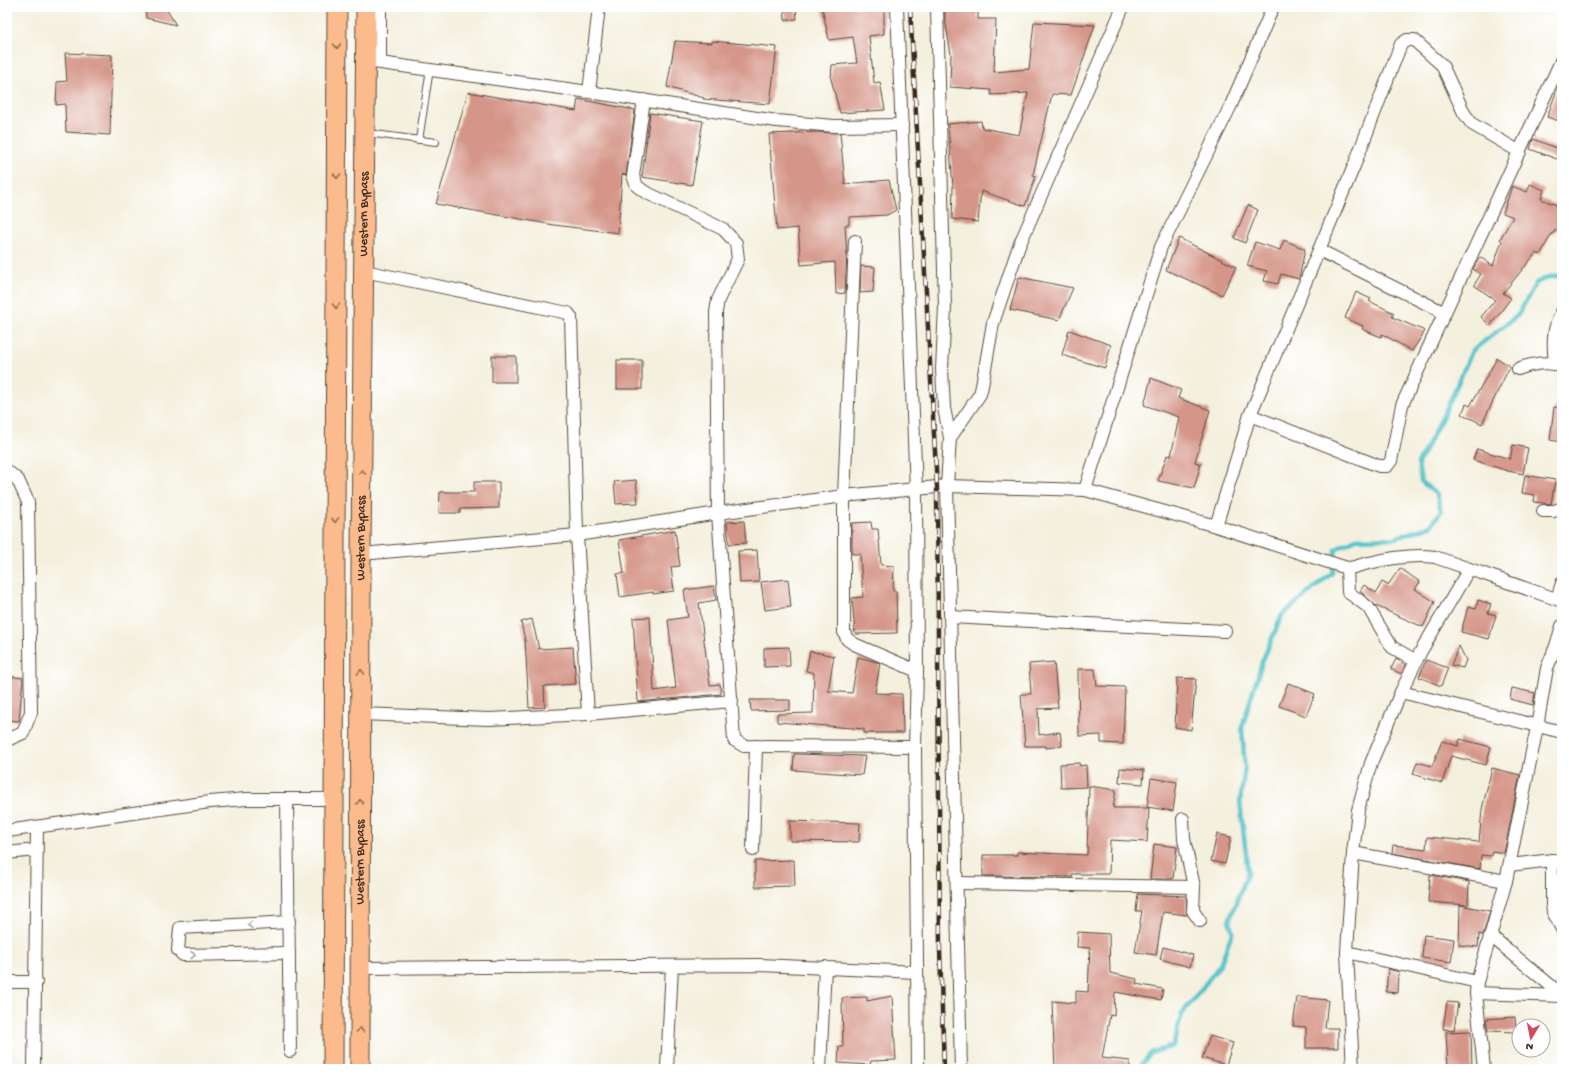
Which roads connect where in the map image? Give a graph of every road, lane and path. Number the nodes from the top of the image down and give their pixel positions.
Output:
1 (338, 7) edge
2 (366, 7) edge
3 (380, 7) edge
4 (599, 7) edge
5 (898, 7) edge
6 (937, 7) edge
7 (1123, 7) edge
8 (1274, 7) edge
9 (1562, 59) edge
10 (373, 62) junction
11 (430, 69) junction
12 (590, 92) junction
13 (644, 100) junction
14 (902, 125) junction
15 (366, 133) junction
16 (419, 140) junction
17 (436, 142) dead end
18 (1520, 152) junction
19 (855, 241) dead end
20 (1319, 250) junction
21 (364, 271) junction
22 (1562, 312) edge
23 (1445, 313) junction
24 (1559, 365) edge
25 (1518, 369) dead end
26 (1250, 415) junction
27 (950, 438) junction
28 (7, 471) edge
29 (947, 486) junction
30 (916, 490) junction
31 (1085, 490) junction
32 (844, 496) junction
33 (1562, 508) edge
34 (1542, 511) dead end
35 (718, 513) junction
36 (1216, 526) junction
37 (577, 535) junction
38 (361, 554) junction
39 (1348, 568) junction
40 (1469, 569) junction
41 (1562, 583) edge
42 (1559, 600) edge
43 (950, 617) junction
44 (1562, 626) edge
45 (1225, 631) dead end
46 (1416, 661) junction
47 (917, 671) junction
48 (1401, 692) junction
49 (732, 701) junction
50 (361, 714) junction
51 (588, 714) junction
52 (1537, 727) junction
53 (1562, 732) edge
54 (7, 740) edge
55 (756, 746) junction
56 (915, 747) junction
57 (287, 799) junction
58 (334, 799) junction
59 (1183, 819) dead end
60 (38, 827) junction
61 (7, 831) edge
62 (36, 850) junction
63 (753, 850) dead end
64 (7, 853) edge
65 (1353, 853) junction
66 (1557, 861) edge
67 (1510, 865) junction
68 (1506, 881) junction
69 (957, 883) junction
70 (1194, 887) junction
71 (1200, 921) dead end
72 (288, 922) junction
73 (1562, 929) edge
74 (1491, 936) junction
75 (1347, 952) junction
76 (289, 953) junction
77 (672, 966) junction
78 (360, 968) junction
79 (825, 968) junction
80 (917, 972) junction
81 (7, 982) edge
82 (36, 982) junction
83 (1477, 988) junction
84 (1562, 995) edge
85 (290, 1051) dead end
86 (34, 1069) edge
87 (333, 1069) edge
88 (360, 1069) edge
89 (667, 1069) edge
90 (820, 1069) edge
91 (918, 1069) edge
92 (961, 1069) edge
93 (1353, 1069) edge
94 (1484, 1069) edge

1 -> 58 main road, Western Bypass
2 - 10 main road, Western Bypass
3 - 10 street
4 - 12 street
5 - 14 street
6 - 27 street
7 - 27 street
8 - 31 street
9 - 18 street
10 - 11 street
10 - 15 main road, Western Bypass
11 - 12 street
11 - 16 lane
12 - 13 street
13 - 14 street
13 - 35 street
14 - 30 street
15 - 16 lane
15 - 21 main road, Western Bypass
16 - 17 lane
18 - 20 street
18 - 23 street
19 - 32 street
20 - 23 street
20 - 26 street
21 - 37 street
38 -> 21 main road, Western Bypass
22 - 24 street
23 - 26 street
24 - 25 street
26 - 36 street
27 - 29 street
28 - 54 street
29 - 30 street
29 - 31 street
29 - 43 street
30 - 32 street
30 - 47 street
31 - 36 street
32 - 35 street
32 - 47 street
33 - 34 street
35 - 37 street
35 - 49 street
36 - 39 street
37 - 38 street
37 - 51 street
50 -> 38 main road, Western Bypass
39 - 40 street
39 - 46 street
40 - 42 street
40 - 46 street
41 - 42 street
43 - 45 street
43 - 69 street
44 - 52 street
46 - 48 street
47 - 56 street
48 - 52 street
48 - 65 street
49 - 51 street
49 - 55 street
50 - 51 street
78 -> 50 main road, Western Bypass
52 - 53 street
52 - 67 street
55 - 56 street
55 - 63 street
56 - 80 street
57 - 58 street
57 - 60 street
57 - 72 street
58 - 87 main road, Western Bypass
59 - 70 street
60 - 61 street
60 - 62 street
62 - 64 street
62 - 82 street
65 - 68 street
65 - 75 street
66 - 67 street
66 - 73 street
67 - 68 street
68 - 74 street
69 - 70 street
69 - 92 street
70 - 71 street
72 - 76 street
72 -> 76 street
74 - 83 street
74 - 84 street
75 - 83 street
75 - 93 street
76 - 85 street
77 - 78 street
77 - 79 street
77 - 89 street
88 -> 78 main road, Western Bypass
79 - 80 street
79 - 90 street
80 - 91 street
81 - 82 street
82 - 86 street
83 - 84 street
83 - 94 street

